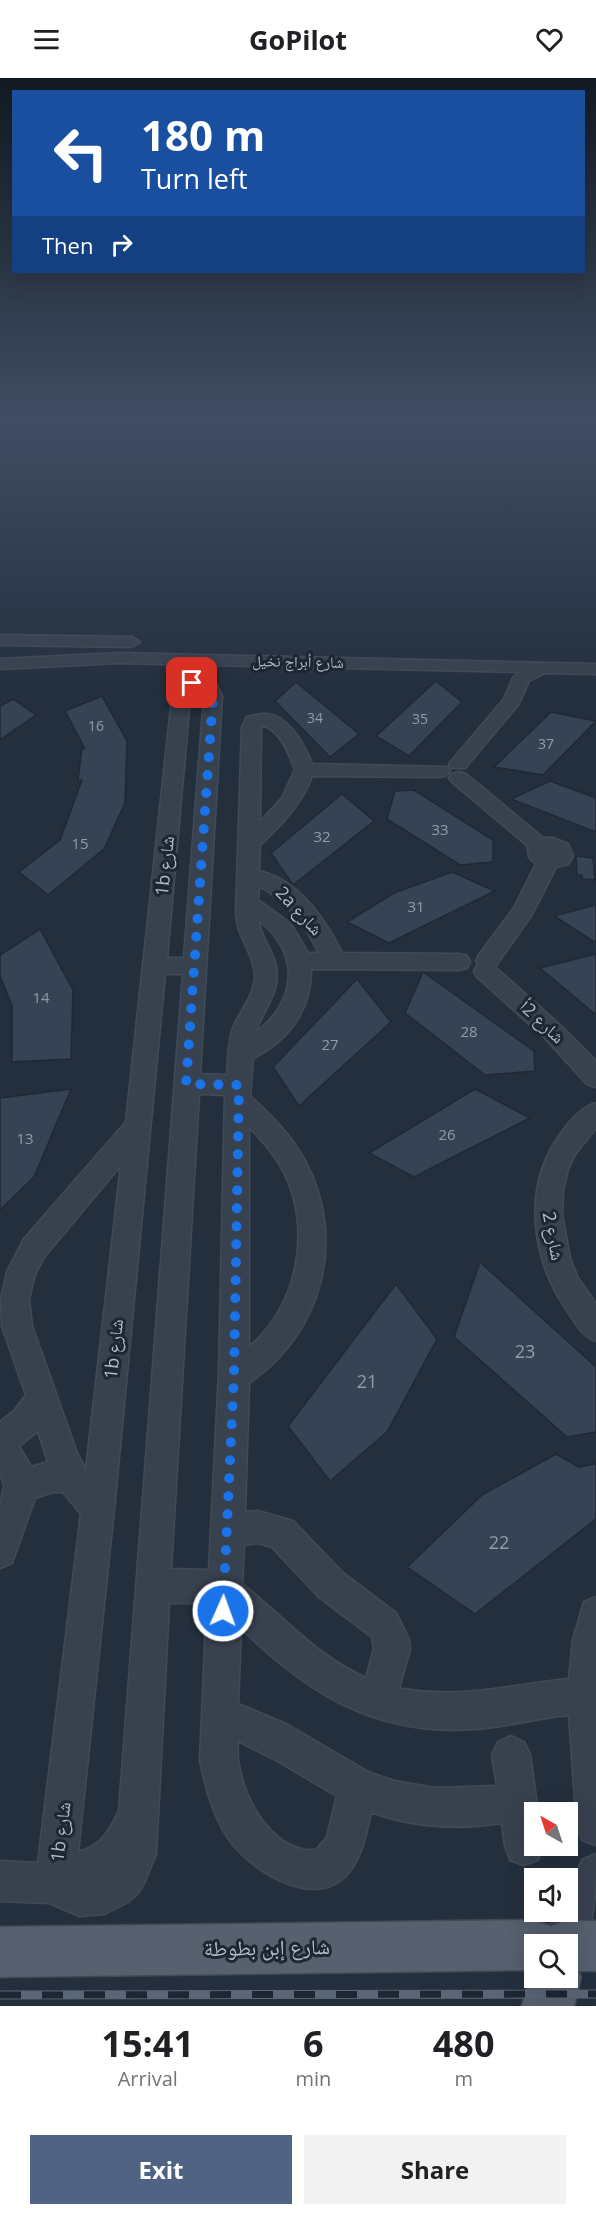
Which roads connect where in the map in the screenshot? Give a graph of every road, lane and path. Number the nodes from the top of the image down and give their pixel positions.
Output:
1 (0, 640) edge
2 (596, 654) edge
3 (220, 660) junction
4 (66, 661) junction
5 (0, 664) edge
6 (490, 667) junction
7 (542, 668) junction
8 (596, 669) edge
9 (193, 675) junction
10 (0, 682) edge
11 (517, 688) junction
12 (304, 770) junction
13 (459, 771) junction
14 (250, 843) junction
15 (248, 890) junction
16 (300, 962) junction
17 (335, 962) junction
18 (153, 966) junction
19 (195, 966) junction
20 (486, 966) junction
21 (241, 1053) junction
22 (596, 1077) edge
23 (186, 1084) junction
24 (238, 1093) junction
25 (596, 1113) edge
26 (137, 1127) junction
27 (596, 1327) edge
28 (234, 1375) junction
29 (42, 1396) junction
30 (0, 1439) edge
31 (0, 1449) edge
32 (71, 1476) junction
33 (21, 1487) junction
34 (98, 1509) junction
35 (227, 1531) junction
36 (0, 1551) edge
37 (152, 1588) junction
38 (223, 1590) junction
39 (596, 1614) edge
40 (590, 1695) edge
41 (377, 1702) junction
42 (220, 1717) junction
43 (511, 1755) dead end
44 (358, 1787) junction
45 (518, 1802) junction
46 (596, 1826) edge
47 (524, 1846) dead end
48 (596, 1874) edge
49 (0, 1881) edge
50 (55, 1883) junction
51 (568, 1934) edge
52 (524, 1945) edge
53 (578, 1945) edge
54 (596, 1946) edge
55 (0, 1952) edge
56 (552, 1988) edge
57 (548, 2006) edge

1 - 2 street, شارع أبراج نخيل
3 - 6 street, شارع أبراج نخيل
3 - 9 street, شارع أبراج نخيل
3 - 9 street
4 - 5 street, شارع أبراج نخيل
4 - 9 street, شارع أبراج نخيل
4 - 10 street
6 - 7 street, شارع أبراج نخيل
6 - 11 street
7 - 8 street, شارع أبراج نخيل
7 - 11 street
9 - 18 street, 1b شارع
9 - 19 street, 1b شارع
11 - 13 street
12 - 13 street
12 - 14 street
12 - 14 street
13 - 20 street
14 - 15 street
15 - 16 street
15 - 17 street, 2a شارع
15 - 21 street
16 - 17 street
16 - 21 street
17 - 20 street
18 - 19 street
18 - 26 street, 1b شارع
19 - 23 street, 1b شارع
20 - 22 street, شارع 2أ
21 - 24 street
23 - 24 street
23 - 37 street, 1b شارع
24 - 28 street
24 - 28 street
25 - 27 street, شارع 2
26 - 29 street
26 - 34 street, 1b شارع
28 - 35 street
29 - 30 street
29 - 32 street
31 - 33 street
32 - 33 street
32 - 34 street
33 - 36 street
34 - 50 street, 1b شارع
35 - 38 street
35 - 41 street
37 - 38 street
37 - 50 street, 1b شارع
38 - 41 street
38 - 42 street
39 - 40 street
40 - 41 street
40 - 46 street
42 - 44 street
42 - 44 street
43 - 45 street
44 - 45 street
45 - 47 street
48 - 51 street
49 - 50 street
52 - 55 main road, شارع إبن بطوطة
53 - 54 main road
56 - 57 main road

